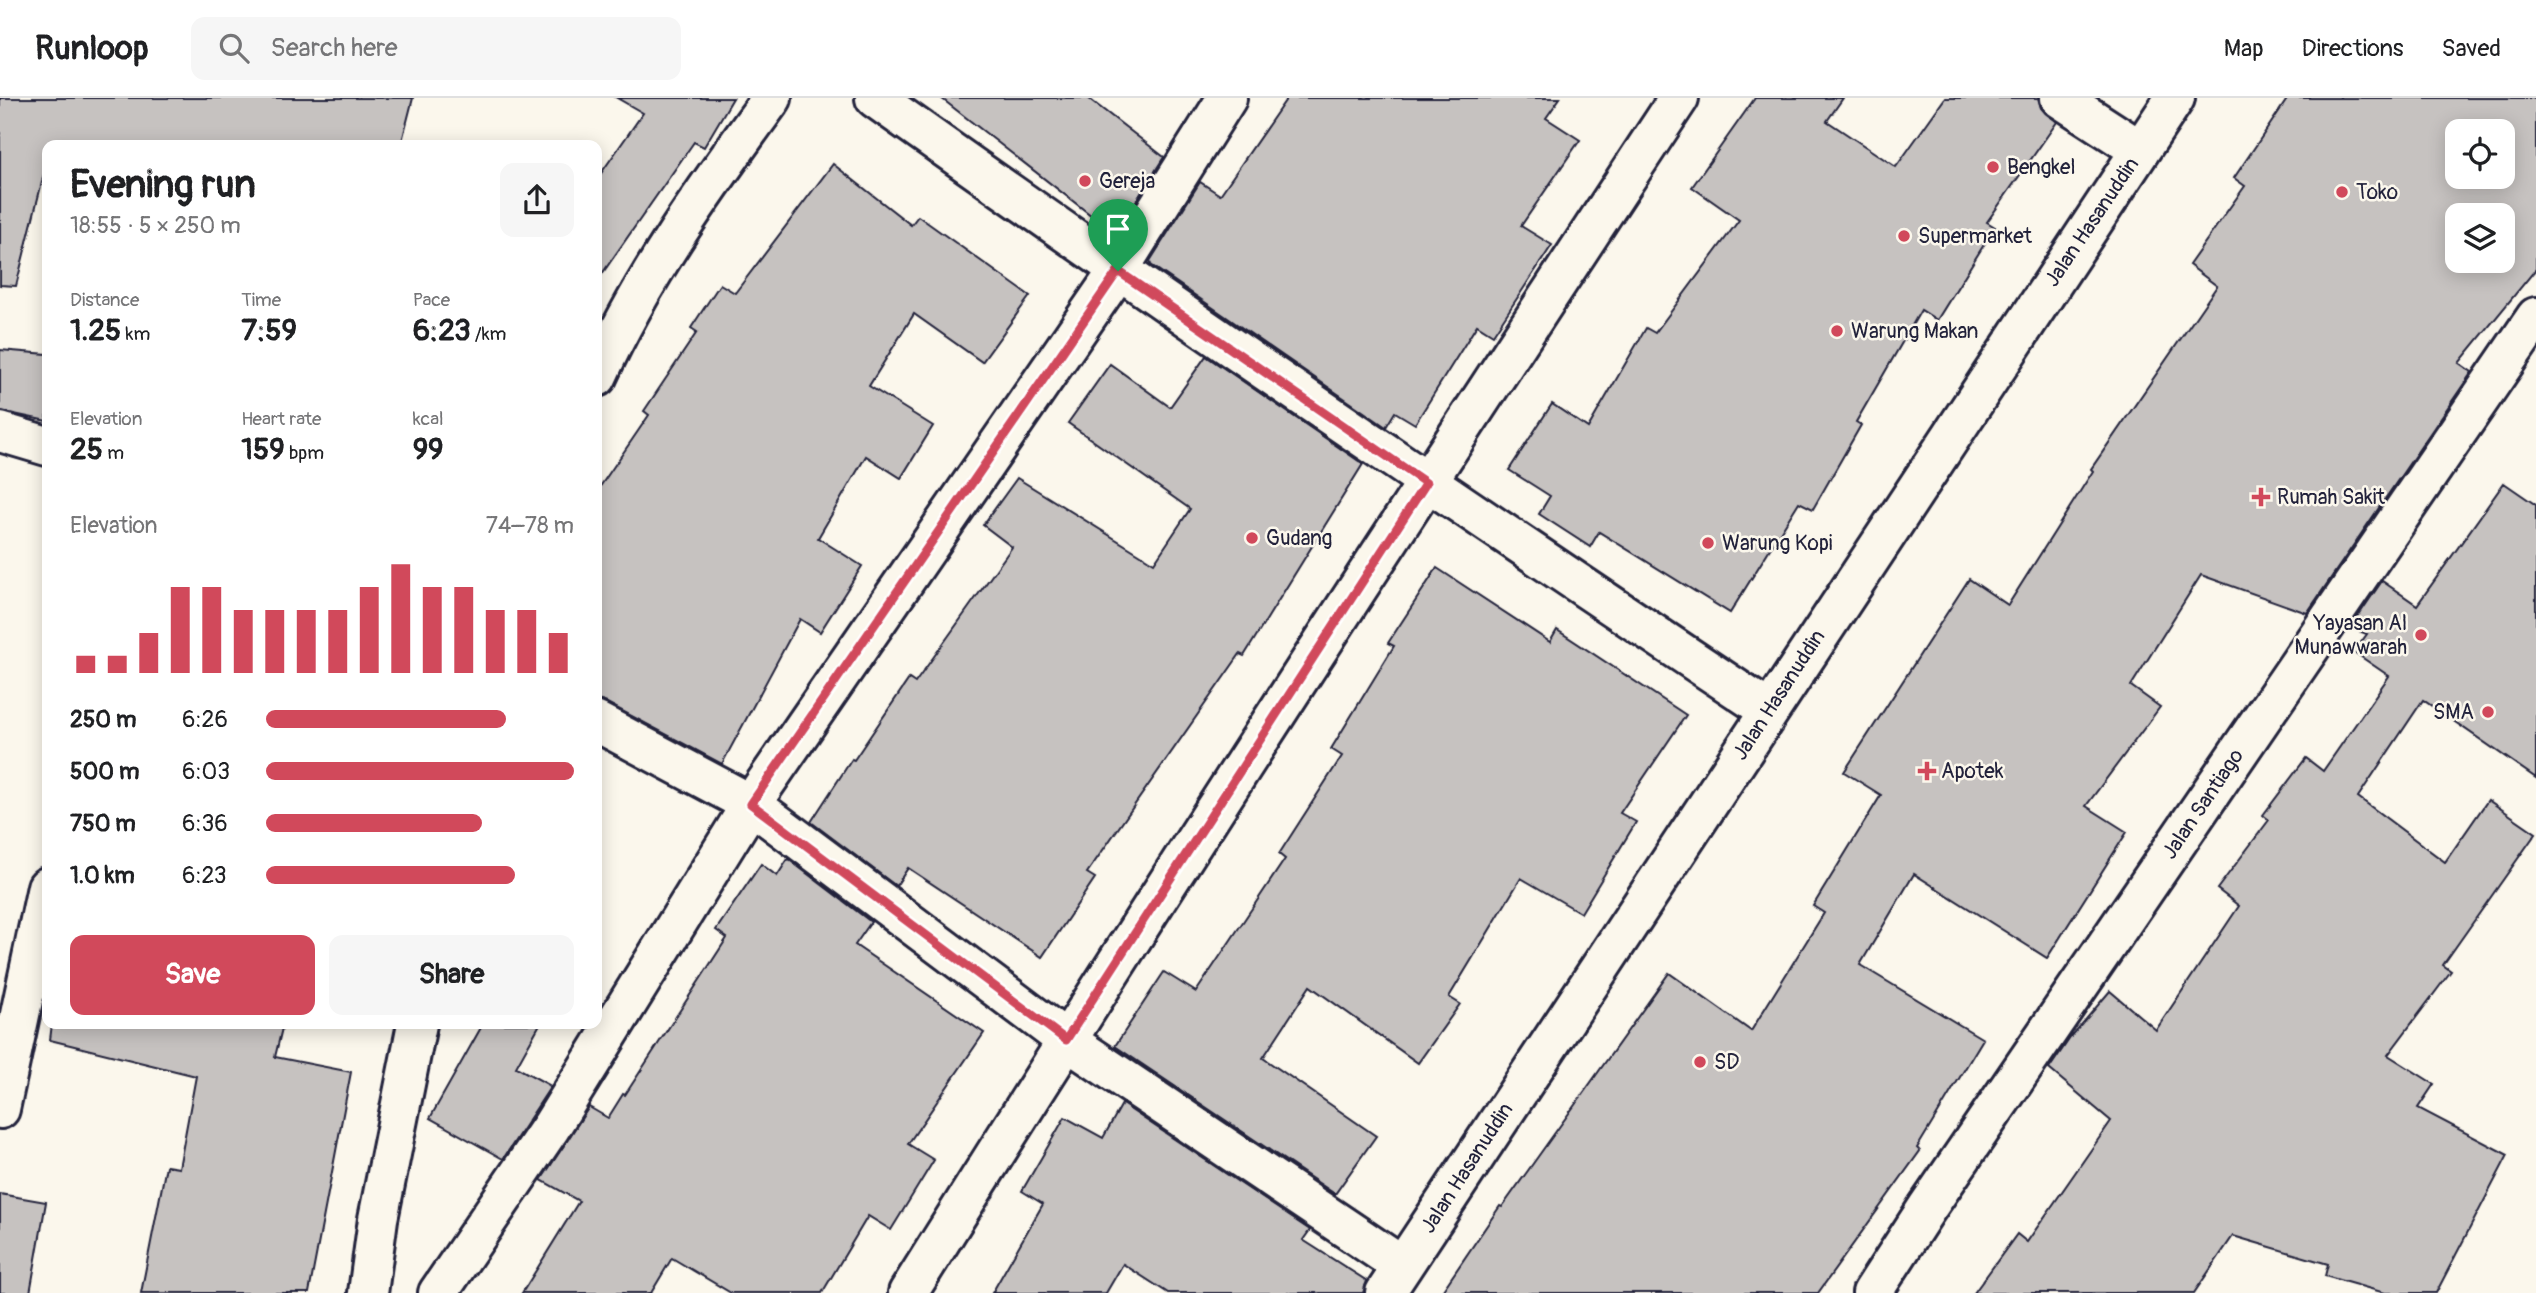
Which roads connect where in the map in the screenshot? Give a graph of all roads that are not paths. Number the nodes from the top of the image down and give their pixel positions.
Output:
1 (772, 98) edge
2 (875, 98) edge
3 (1227, 98) edge
4 (1679, 98) edge
5 (2060, 98) edge
6 (2175, 98) edge
7 (2140, 150) junction
8 (1118, 271) junction
9 (2536, 317) edge
10 (602, 367) edge
11 (0, 432) edge
12 (42, 445) edge
13 (1426, 483) junction
14 (1768, 710) junction
15 (602, 725) edge
16 (751, 804) junction
17 (42, 911) edge
18 (416, 1029) edge
19 (1066, 1040) junction
20 (0, 1109) edge
21 (1394, 1279) edge
22 (368, 1293) edge
23 (438, 1293) edge
24 (908, 1293) edge
25 (1872, 1293) edge

1 - 10 main road
2 - 8 main road
3 - 8 main road
4 - 13 main road
5 - 7 main road
6 - 7 main road, Jalan Hasanuddin
7 - 14 main road, Jalan Hasanuddin
8 - 13 main road
8 - 16 main road
9 - 25 main road, Jalan Santiago
11 - 12 main road
13 - 14 main road
13 - 19 main road
14 - 21 main road, Jalan Hasanuddin
15 - 16 main road
16 - 19 main road
16 - 23 main road
17 - 20 main road
18 - 22 main road
19 - 21 main road
19 - 24 main road

